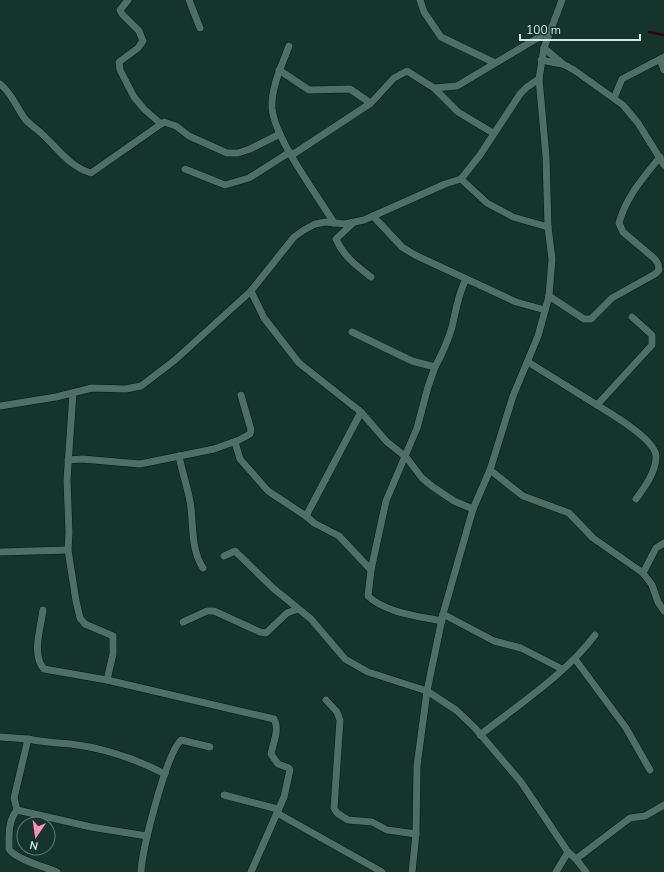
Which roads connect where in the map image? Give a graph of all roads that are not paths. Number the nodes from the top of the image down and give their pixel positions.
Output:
1 (128, 0) edge
2 (189, 0) edge
3 (420, 0) edge
4 (562, 0) edge
5 (200, 28) dead end
6 (551, 30) junction
7 (289, 46) dead end
8 (544, 48) junction
9 (662, 58) edge
10 (541, 60) junction
11 (495, 63) junction
12 (563, 64) junction
13 (279, 70) junction
14 (664, 70) edge
15 (539, 79) junction
16 (0, 84) edge
17 (434, 88) junction
18 (614, 98) junction
19 (368, 102) junction
20 (161, 124) junction
21 (493, 133) junction
22 (280, 134) junction
23 (291, 154) junction
24 (660, 157) junction
25 (664, 165) edge
26 (186, 169) dead end
27 (461, 179) junction
28 (373, 216) junction
29 (334, 223) junction
30 (352, 223) junction
31 (548, 227) junction
32 (371, 277) dead end
33 (466, 279) junction
34 (251, 291) junction
35 (549, 296) junction
36 (545, 310) junction
37 (632, 317) dead end
38 (352, 332) dead end
39 (528, 362) junction
40 (435, 367) junction
41 (73, 393) junction
42 (241, 395) dead end
43 (597, 405) junction
44 (0, 406) edge
45 (361, 412) junction
46 (235, 442) junction
47 (179, 456) junction
48 (406, 457) junction
49 (68, 460) junction
50 (490, 470) junction
51 (636, 499) dead end
52 (473, 509) junction
53 (306, 516) junction
54 (664, 543) edge
55 (68, 550) junction
56 (0, 552) edge
57 (224, 556) dead end
58 (203, 568) dead end
59 (371, 570) junction
60 (643, 573) junction
61 (298, 609) junction
62 (43, 610) dead end
63 (664, 611) edge
64 (442, 618) junction
65 (183, 622) dead end
66 (595, 635) dead end
67 (575, 658) junction
68 (562, 669) junction
69 (107, 680) junction
70 (427, 691) junction
71 (326, 700) dead end
72 (480, 735) junction
73 (0, 737) edge
74 (28, 740) junction
75 (210, 747) dead end
76 (650, 770) dead end
77 (165, 774) junction
78 (224, 795) dead end
79 (664, 805) edge
80 (17, 810) junction
81 (278, 811) junction
82 (416, 834) junction
83 (147, 836) junction
84 (568, 852) junction
85 (576, 859) junction
86 (57, 872) edge
87 (141, 872) edge
88 (251, 872) edge
89 (382, 872) edge
90 (412, 872) edge
91 (556, 872) edge
92 (586, 872) edge

1 - 20 street
2 - 5 street
3 - 11 street
4 - 6 street
6 - 8 street
6 - 11 street
7 - 13 street
8 - 10 street
8 - 12 street
9 - 14 street
9 - 18 street
10 - 12 street
10 - 15 street
11 - 17 street
12 - 18 street
13 - 19 street
13 - 22 street
15 - 21 street
15 - 31 street
16 - 20 street
17 - 19 street
17 - 21 street
18 - 24 street
19 - 23 street
20 - 22 street
21 - 27 street
22 - 23 street
23 - 26 street
23 - 29 street
24 - 25 street
24 - 35 street
27 - 28 street
27 - 31 street
28 - 30 street
28 - 33 street
29 - 30 street
29 - 34 street
30 - 32 street
31 - 35 street
33 - 36 street
33 - 40 street
34 - 41 street
34 - 45 street
35 - 36 street
36 - 39 street
37 - 43 street
38 - 40 street
39 - 43 street
39 - 50 street
40 - 48 street
41 - 44 street
41 - 49 street
42 - 46 street
43 - 51 street
45 - 48 street
45 - 53 street
46 - 47 street
46 - 53 street
47 - 49 street
47 - 58 street
48 - 52 street
48 - 59 street
49 - 55 street
50 - 52 street
50 - 60 street
52 - 64 street
53 - 59 street
54 - 60 street
55 - 56 street
55 - 69 street
57 - 61 street
59 - 64 street
60 - 63 street
61 - 65 street
61 - 70 street
62 - 69 street
64 - 68 street
64 - 70 street
66 - 67 street
67 - 68 street
67 - 76 street
68 - 72 street
69 - 81 street
70 - 72 street
70 - 82 street
71 - 82 street
72 - 84 street
73 - 74 street
74 - 77 street
74 - 80 street
75 - 77 street
77 - 83 street
78 - 81 street
79 - 85 street
80 - 83 street
80 - 86 street
81 - 88 street
81 - 89 street
82 - 90 street
83 - 87 street
84 - 85 street
84 - 91 street
85 - 92 street

